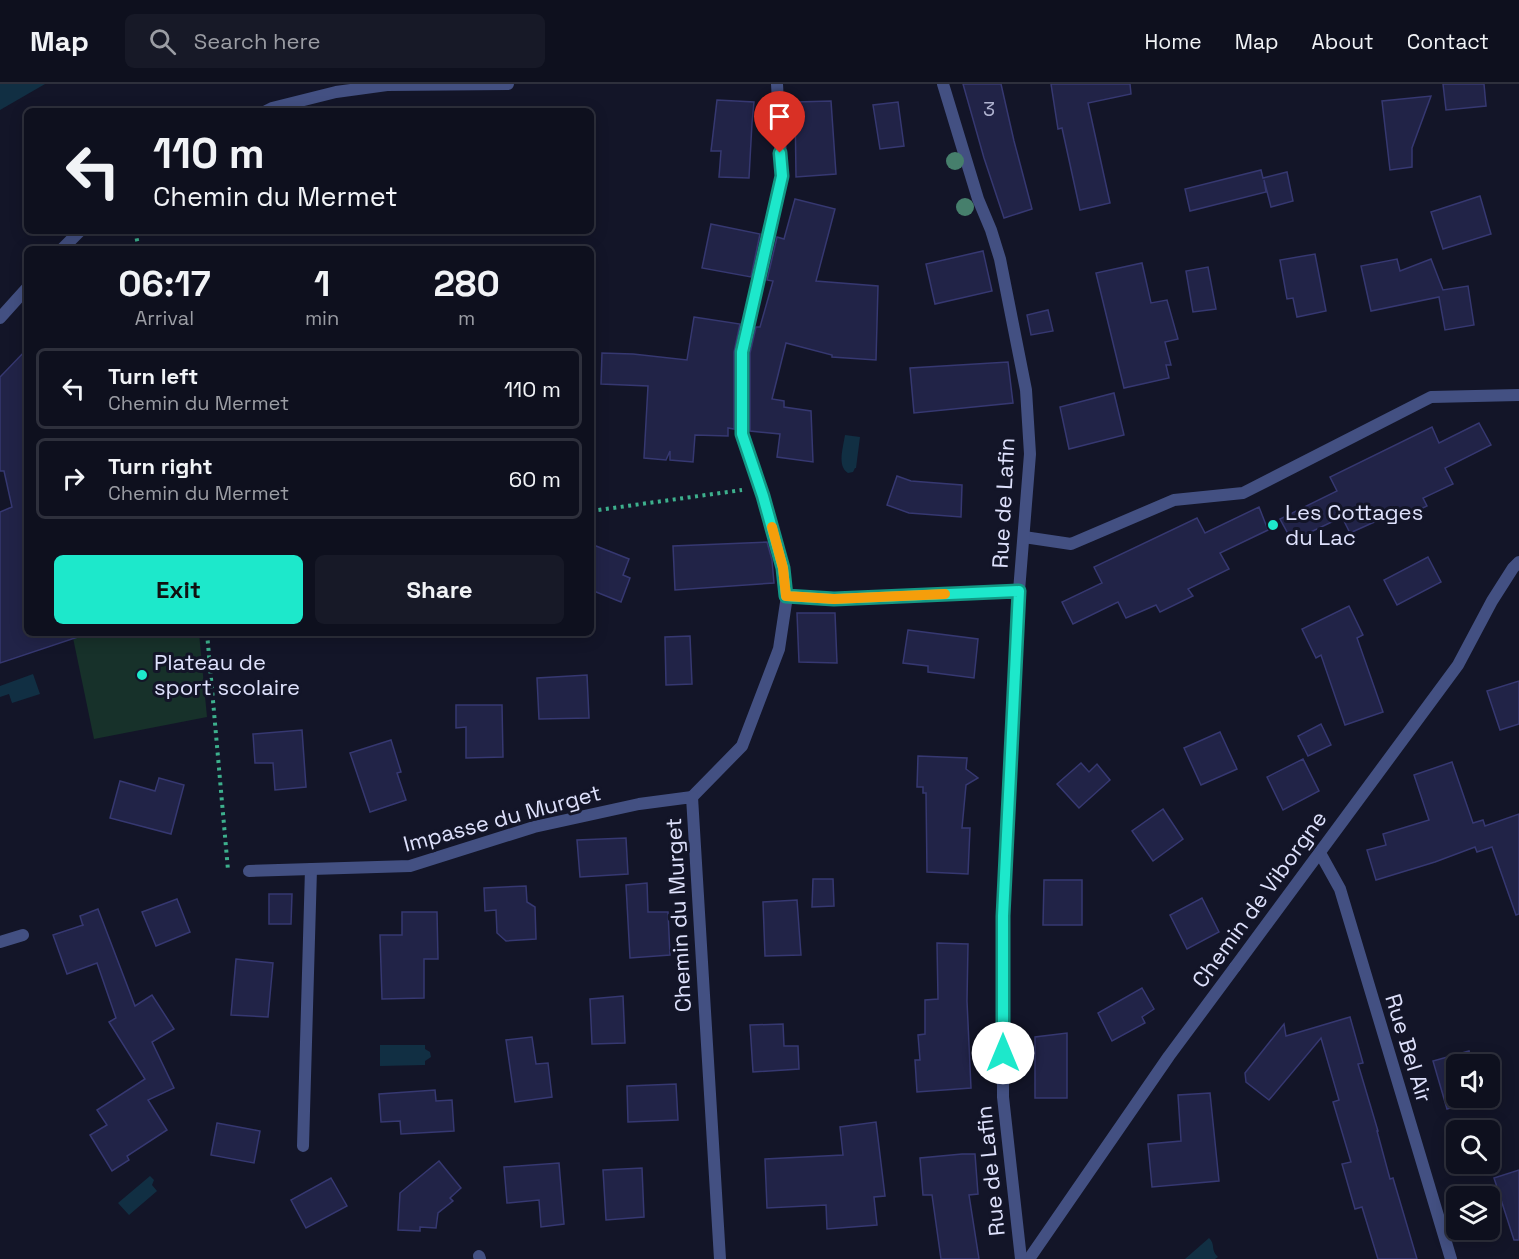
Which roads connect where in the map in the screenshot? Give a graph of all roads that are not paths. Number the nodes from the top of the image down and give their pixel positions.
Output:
1 (508, 84) edge
2 (777, 84) edge
3 (943, 84) edge
4 (272, 108) edge
5 (77, 234) edge
6 (65, 246) edge
7 (24, 291) edge
8 (0, 318) edge
9 (1519, 395) edge
10 (1024, 537) junction
11 (1519, 562) edge
12 (1019, 591) junction
13 (786, 596) junction
14 (692, 797) junction
15 (1320, 853) junction
16 (311, 869) junction
17 (249, 871) road end
18 (23, 935) dead end
19 (0, 942) edge
20 (303, 1146) dead end
21 (720, 1259) edge
22 (1021, 1259) edge
23 (1029, 1259) edge
24 (1451, 1259) edge

1 - 4 street
2 - 13 street, Chemin du Murget
3 - 10 street, Rue de Lafin
5 - 6 street
7 - 8 street
9 - 10 street
10 - 12 street, Rue de Lafin
11 - 15 street, Chemin de Viborgne
12 - 13 street
12 - 22 street, Rue de Lafin
13 - 14 street, Chemin du Murget
14 - 16 street, Impasse du Murget
14 - 21 street, Chemin du Murget
15 - 23 street, Chemin de Viborgne
15 - 24 street, Rue Bel Air
16 - 17 street, Impasse du Murget
16 - 20 street
18 - 19 street

